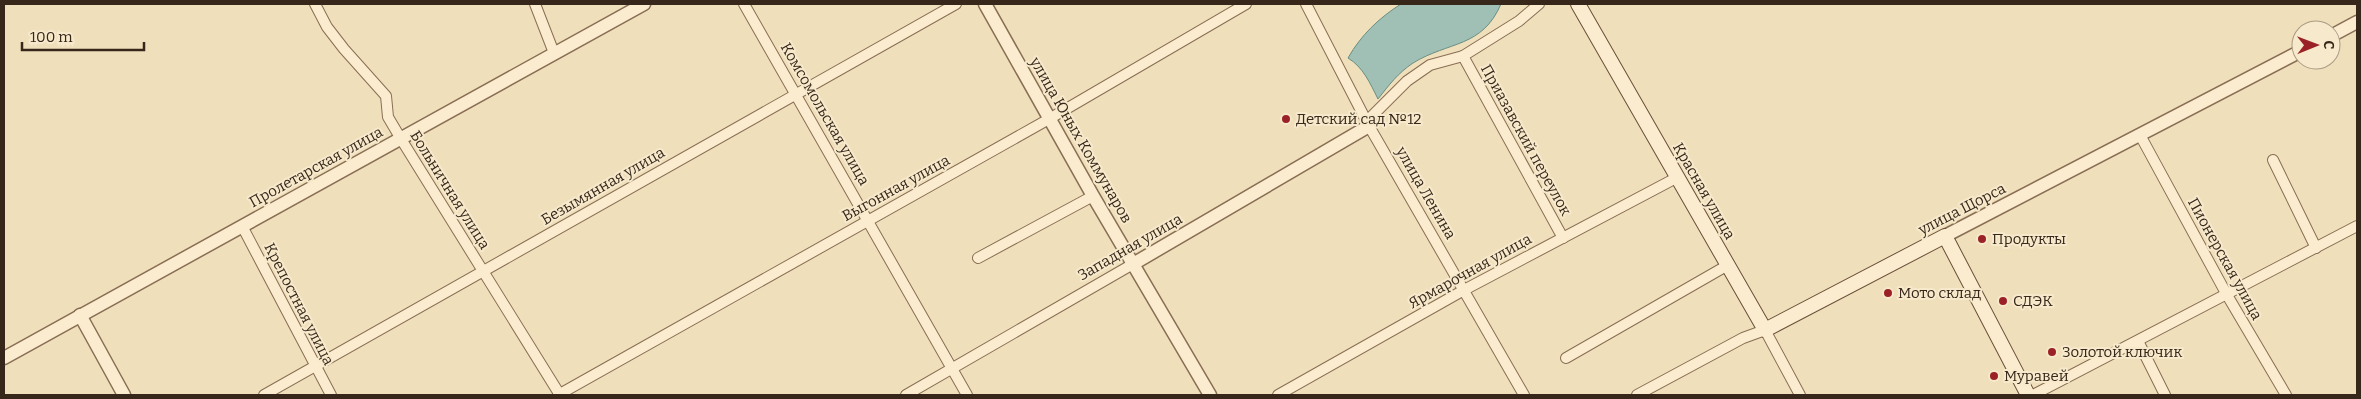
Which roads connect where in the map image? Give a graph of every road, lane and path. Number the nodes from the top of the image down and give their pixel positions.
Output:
1 (315, 4) edge
2 (535, 4) edge
3 (644, 4) edge
4 (744, 4) edge
5 (956, 4) edge
6 (985, 4) edge
7 (1246, 4) edge
8 (1306, 4) edge
9 (1539, 4) edge
10 (1578, 4) edge
11 (2357, 22) edge
12 (2341, 31) edge
13 (554, 53) junction
14 (1463, 56) junction
15 (2291, 56) edge
16 (796, 94) junction
17 (1049, 120) junction
18 (1368, 123) junction
19 (2140, 135) junction
20 (400, 139) junction
21 (2272, 160) dead end
22 (1678, 177) junction
23 (1093, 196) junction
24 (869, 220) junction
25 (242, 226) junction
26 (2357, 226) edge
27 (1945, 236) junction
28 (1564, 238) junction
29 (2316, 248) junction
30 (978, 258) dead end
31 (1133, 264) junction
32 (1728, 265) junction
33 (483, 271) junction
34 (1464, 290) junction
35 (2227, 294) junction
36 (80, 315) junction
37 (1765, 330) junction
38 (2138, 341) junction
39 (4, 358) edge
40 (1566, 358) dead end
41 (314, 366) junction
42 (952, 370) junction
43 (124, 395) edge
44 (264, 395) edge
45 (331, 395) edge
46 (559, 395) edge
47 (906, 395) edge
48 (967, 395) edge
49 (1210, 395) edge
50 (1278, 395) edge
51 (1524, 395) edge
52 (1637, 395) edge
53 (1800, 395) edge
54 (2028, 395) edge
55 (2033, 395) edge
56 (2165, 395) edge
57 (2286, 395) edge

1 - 20 street, Больничная улица
2 - 13 street
3 - 13 street, Пролетарская улица
4 - 16 street, Комсомольская улица
5 - 16 street, Безымянная улица
6 - 17 street, улица Юных Коммунаров
7 - 17 street, Выгонная улица
8 - 18 street, улица Ленина
9 - 14 street
10 - 22 main road, Красная улица
11 - 12 street
13 - 20 street, Пролетарская улица
14 - 18 street
14 - 28 street, Приазавский переулок
15 - 19 street, улица Щорса
16 - 24 street, Комсомольская улица
16 - 33 street, Безымянная улица
17 - 23 street, улица Юных Коммунаров
17 - 24 street, Выгонная улица
18 - 31 street, Западная улица
18 - 34 street, улица Ленина
19 - 27 street, улица Щорса
19 - 35 street, Пионерская улица
20 - 25 street, Пролетарская улица
20 - 33 street, Больничная улица
21 - 29 street
22 - 28 street, Ярмарочная улица
22 - 32 main road, Красная улица
23 - 30 street
23 - 31 street, улица Юных Коммунаров
24 - 42 street, Комсомольская улица
24 - 46 street, Выгонная улица
25 - 36 street, Пролетарская улица
25 - 41 street, Крепостная улица
26 - 29 street
27 - 37 main road, улица Щорса
27 - 54 main road
28 - 34 street, Ярмарочная улица
29 - 35 street
31 - 42 street, Западная улица
31 - 49 street, улица Юных Коммунаров
32 - 37 main road, Красная улица
32 - 40 street
33 - 41 street, Безымянная улица
33 - 46 street, Больничная улица
34 - 50 street, Ярмарочная улица
34 - 51 street, улица Ленина
35 - 38 street
35 - 57 street, Пионерская улица
36 - 39 street, Пролетарская улица
36 - 43 street
37 - 52 street, улица Щорса
37 - 53 street, Красная улица
38 - 55 street
38 - 56 street
41 - 44 street, Безымянная улица
41 - 45 street, Крепостная улица
42 - 47 street, Западная улица
42 - 48 street, Комсомольская улица

